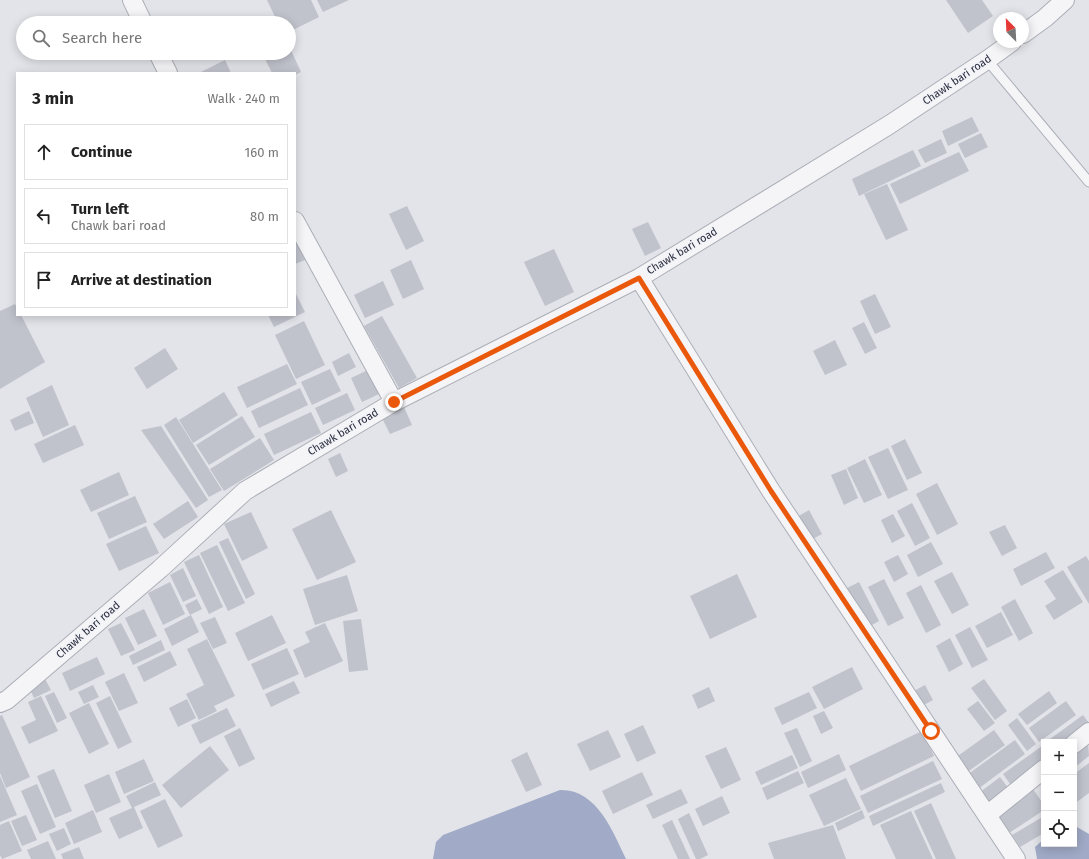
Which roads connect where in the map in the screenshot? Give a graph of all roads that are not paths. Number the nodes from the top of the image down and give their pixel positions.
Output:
1 (132, 0) edge
2 (1065, 0) edge
3 (140, 16) edge
4 (1029, 29) edge
5 (1004, 48) edge
6 (162, 60) edge
7 (987, 60) junction
8 (168, 72) edge
9 (1089, 182) edge
10 (296, 223) edge
11 (639, 278) junction
12 (394, 402) junction
13 (0, 703) edge
14 (1089, 732) edge
15 (1077, 742) edge
16 (1041, 771) edge
17 (987, 815) junction
18 (1016, 859) edge

1 - 3 street
2 - 4 street
5 - 7 street, Chawk bari road
6 - 8 street
7 - 9 lane
7 - 11 street, Chawk bari road
10 - 12 street
11 - 12 street, Chawk bari road
11 - 17 street
12 - 13 street, Chawk bari road
14 - 15 street
16 - 17 street
17 - 18 street

